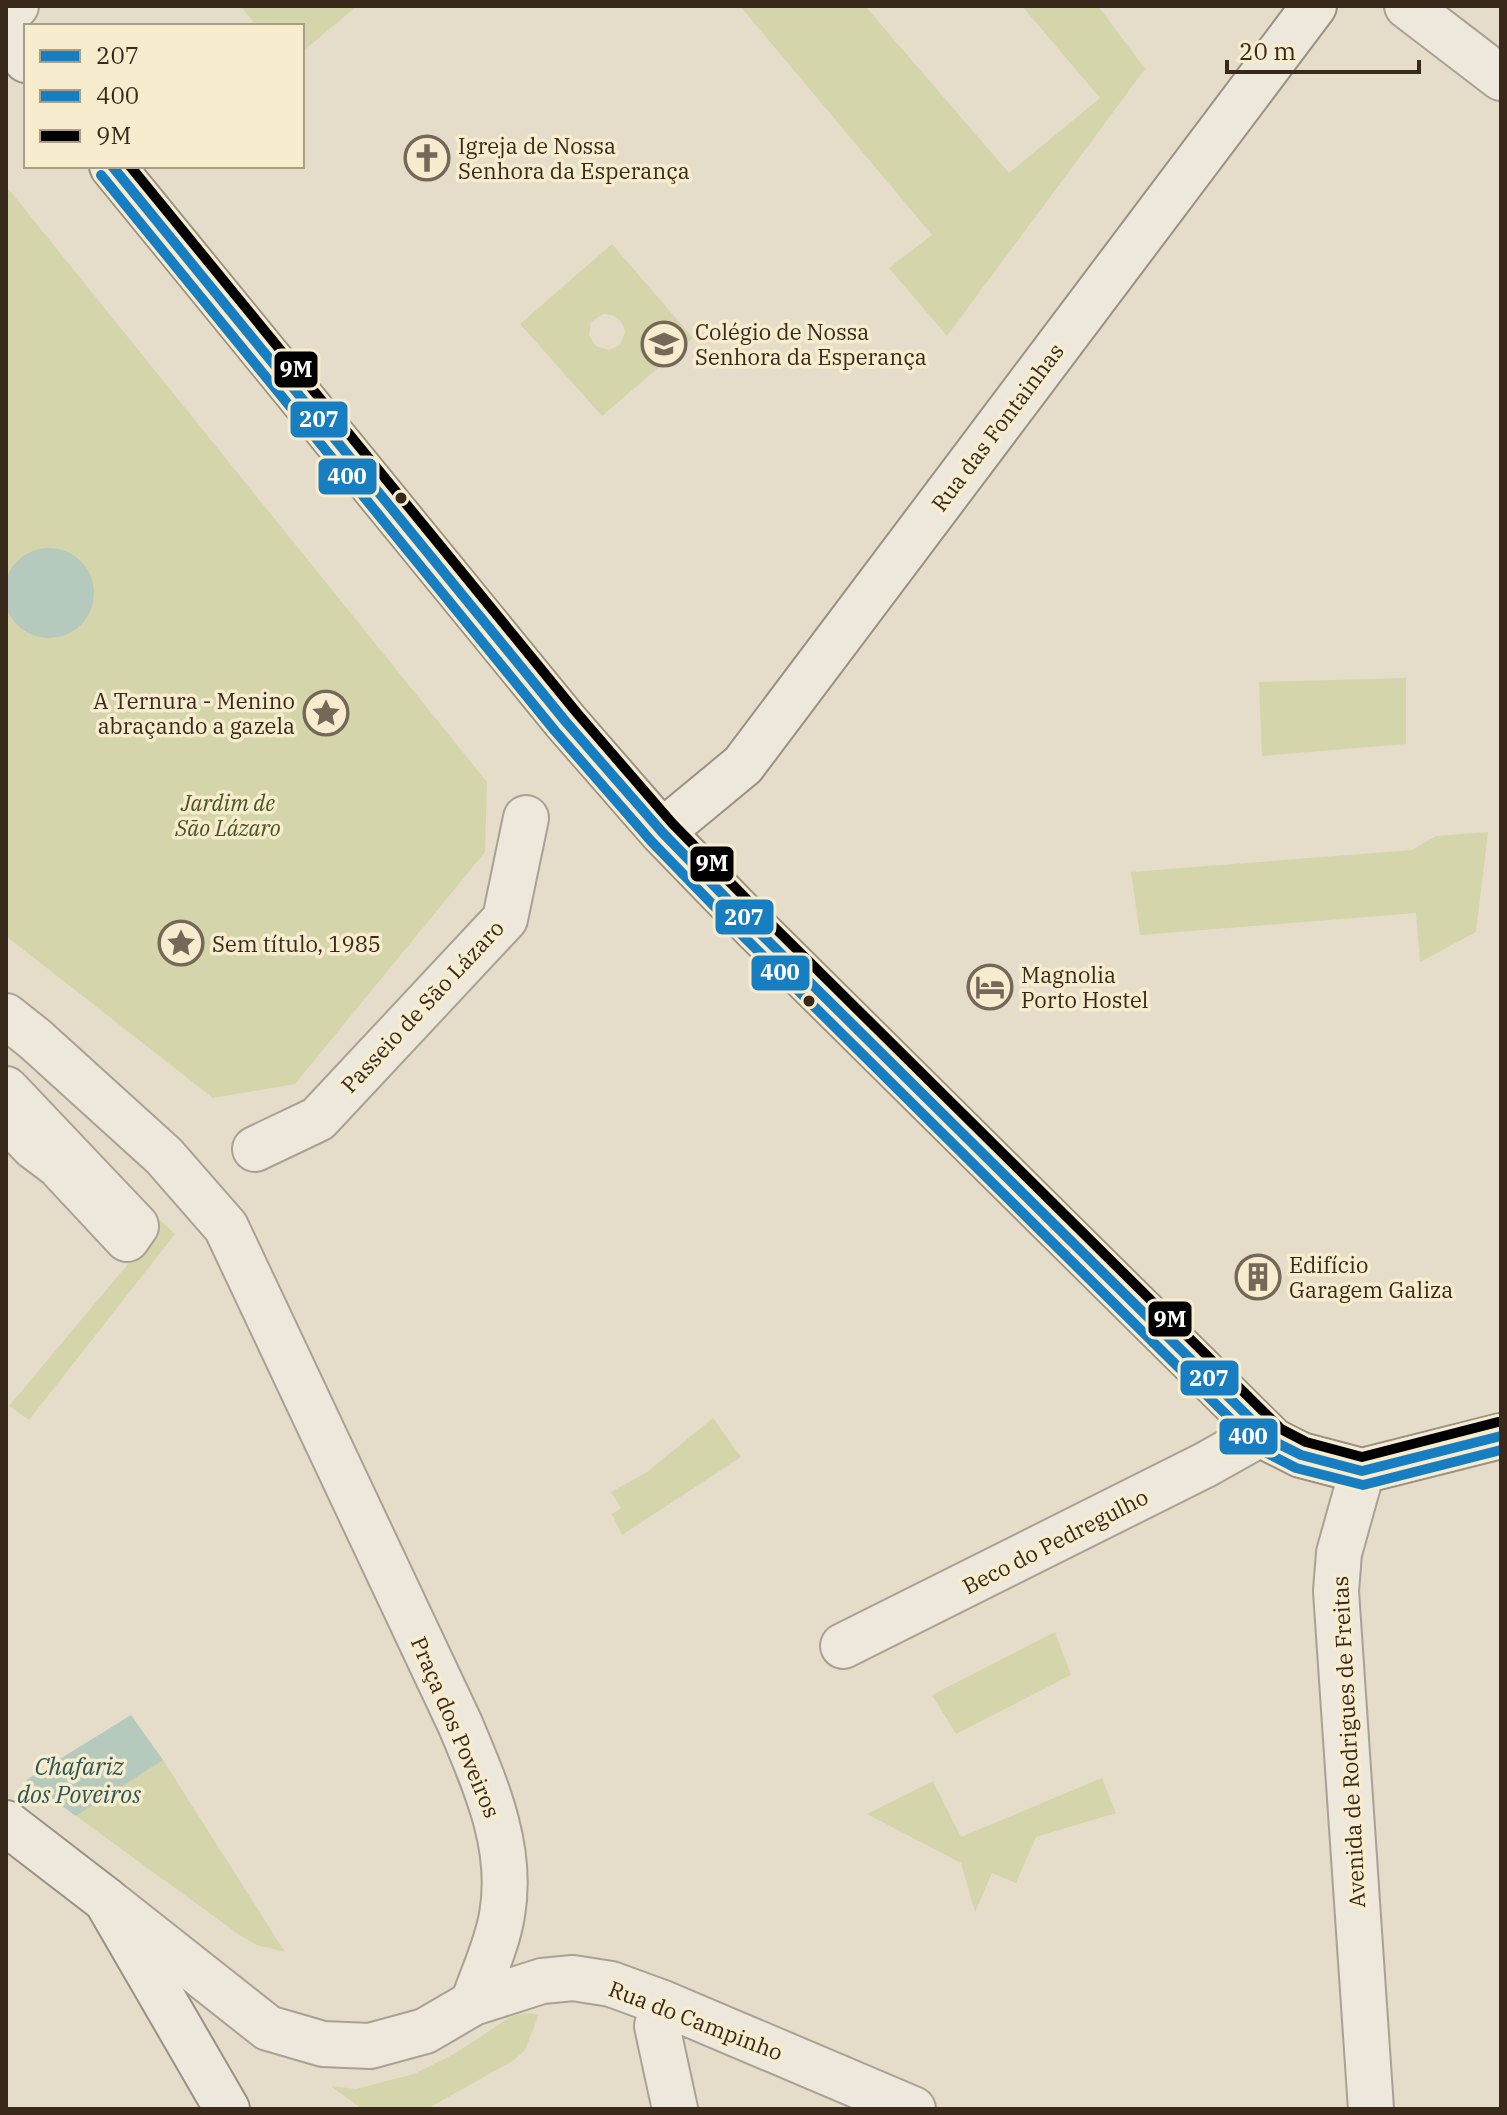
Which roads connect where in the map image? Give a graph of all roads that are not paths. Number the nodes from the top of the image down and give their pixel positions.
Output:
1 (16, 6) edge
2 (1314, 6) edge
3 (1407, 6) edge
4 (6, 15) edge
5 (6, 36) edge
6 (24, 58) edge
7 (1501, 78) edge
8 (114, 168) edge
9 (526, 818) dead end
10 (662, 832) junction
11 (6, 1016) edge
12 (6, 1089) edge
13 (6, 1118) edge
14 (255, 1149) dead end
15 (1264, 1432) junction
16 (1501, 1436) edge
17 (1362, 1471) junction
18 (843, 1646) dead end
19 (6, 1823) edge
20 (106, 1900) junction
21 (473, 2003) junction
22 (663, 2003) junction
23 (227, 2109) edge
24 (675, 2109) edge
25 (913, 2109) edge
26 (1371, 2109) edge

1 - 4 street
2 - 10 street, Rua das Fontainhas
3 - 7 street
5 - 6 street
8 - 10 street
9 - 14 street, Passeio de São Lázaro
10 - 15 street
11 - 21 street, Praça dos Poveiros
12 - 13 street
15 - 17 street
15 - 18 street, Beco do Pedregulho
16 - 17 street
17 - 26 street, Avenida de Rodrigues de Freitas
19 - 20 street
20 - 21 street
20 - 23 street
21 - 22 street, Rua do Campinho
22 - 24 street
22 - 25 street, Rua do Campinho

